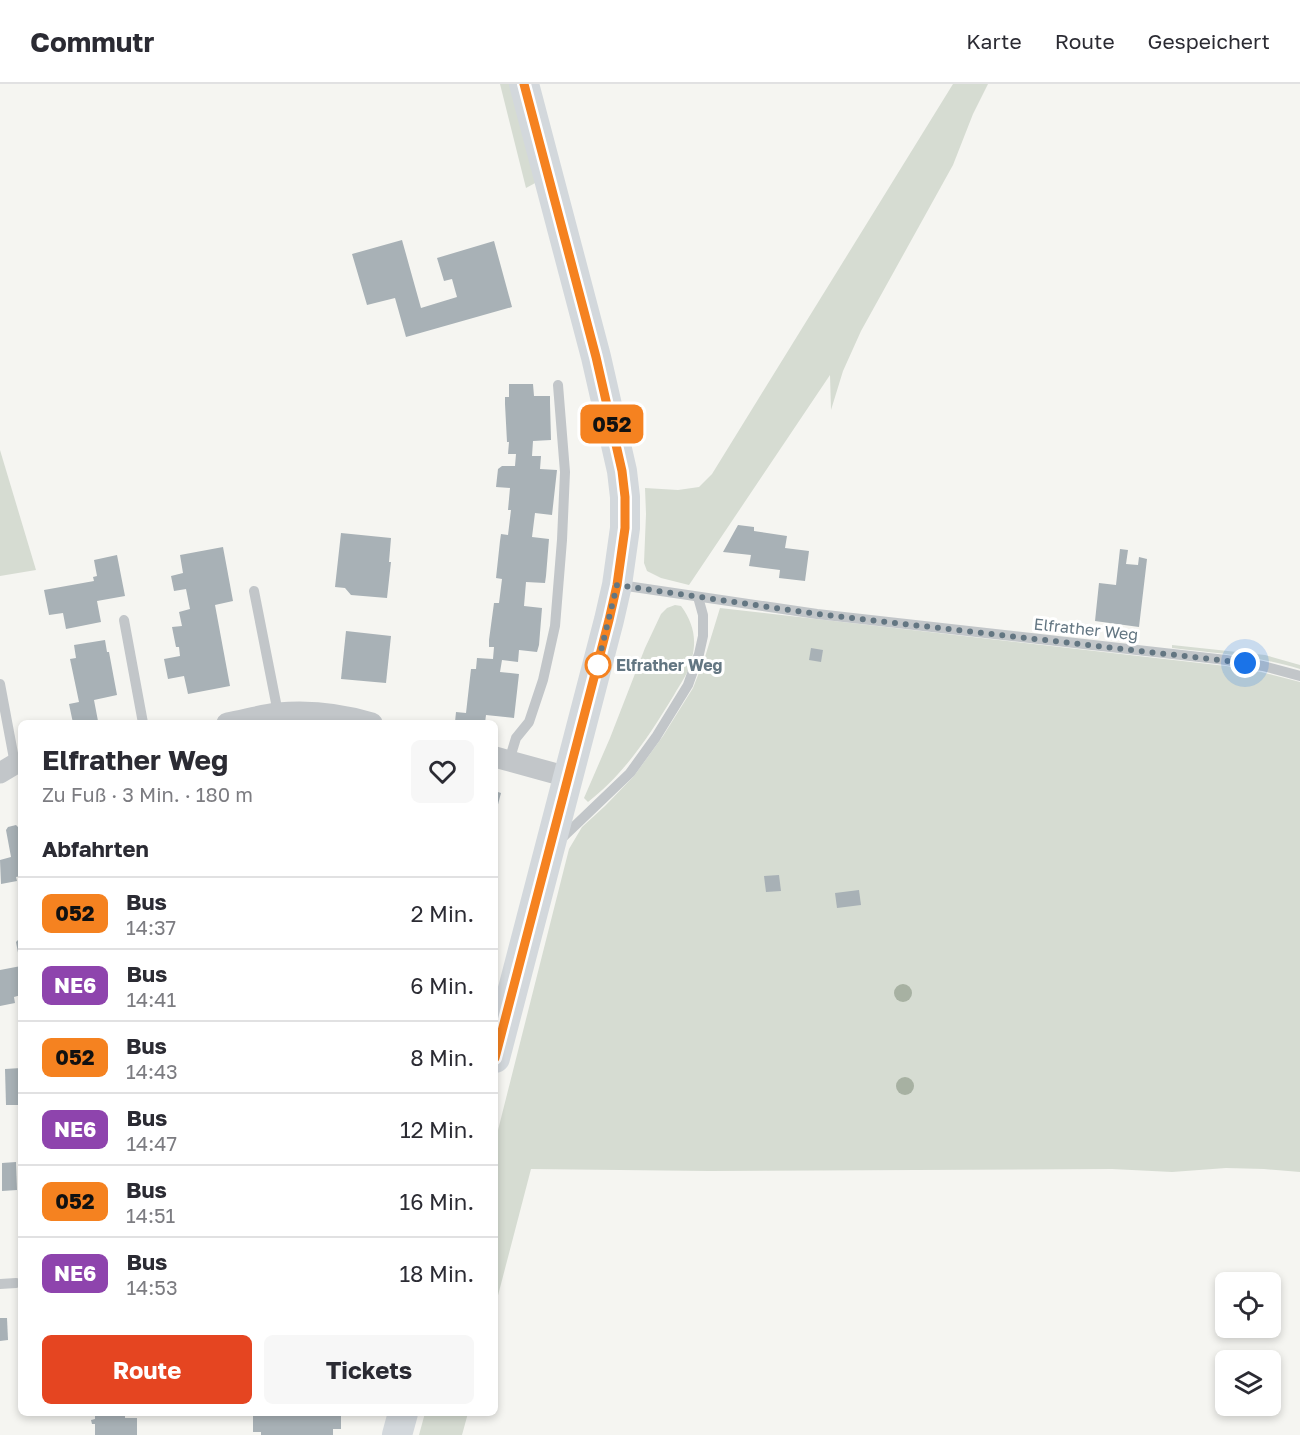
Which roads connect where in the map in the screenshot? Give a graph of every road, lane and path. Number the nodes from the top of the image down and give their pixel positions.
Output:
1 (524, 84) edge
2 (558, 385) dead end
3 (617, 585) junction
4 (254, 591) dead end
5 (698, 597) junction
6 (124, 620) dead end
7 (1300, 676) edge
8 (0, 684) edge
9 (278, 713) junction
10 (142, 720) edge
11 (244, 720) edge
12 (362, 720) edge
13 (502, 759) edge
14 (12, 766) edge
15 (568, 777) junction
16 (549, 850) junction
17 (498, 1046) edge
18 (16, 1283) dead end
19 (0, 1284) edge
20 (402, 1416) edge
21 (397, 1435) edge

1 - 3 main road
2 - 13 lane
3 - 5 lane, Elfrather Weg
3 - 15 main road
4 - 9 lane
5 - 7 lane, Elfrather Weg
5 - 16 lane
6 - 10 lane
8 - 14 lane
9 - 11 street
9 - 12 street
13 - 15 street
15 - 16 main road
16 - 17 main road
18 - 19 lane
20 - 21 main road

